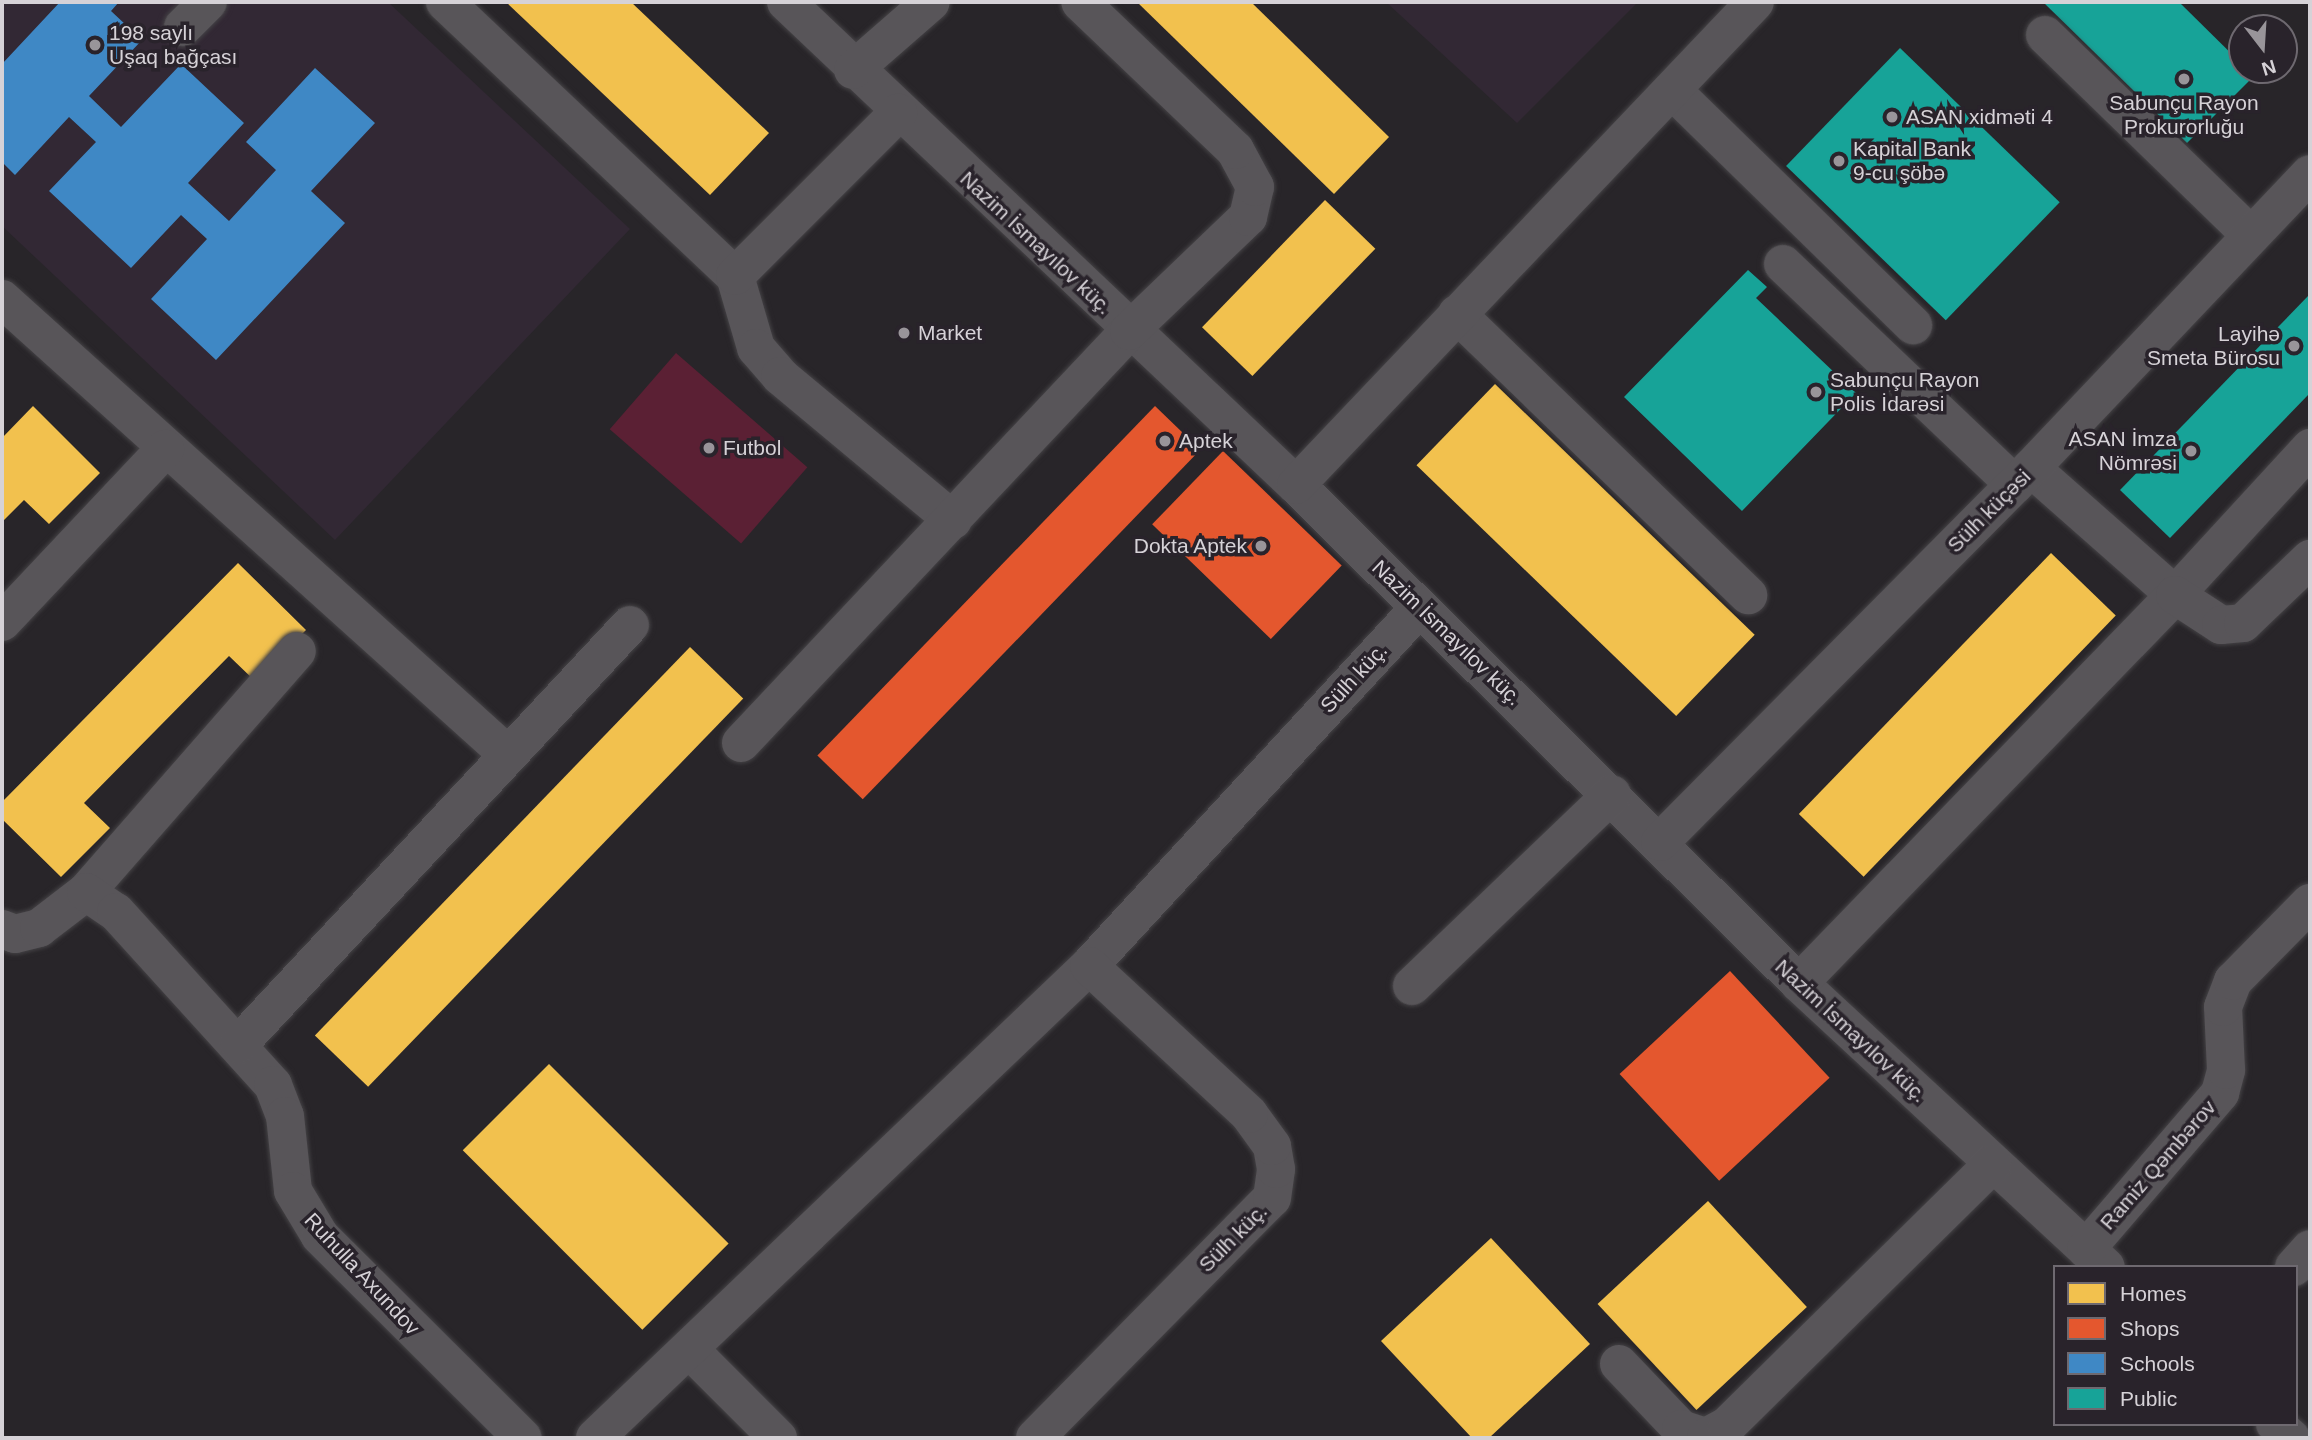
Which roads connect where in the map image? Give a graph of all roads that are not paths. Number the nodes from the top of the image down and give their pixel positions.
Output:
1 (445, 2) edge
2 (786, 2) edge
3 (931, 2) edge
4 (1080, 2) edge
5 (1755, 2) edge
6 (2045, 35) dead end
7 (853, 70) junction
8 (1672, 90) junction
9 (898, 113) junction
10 (2310, 174) edge
11 (2251, 235) junction
12 (1783, 264) dead end
13 (735, 276) junction
14 (2, 299) edge
15 (1457, 314) junction
16 (1913, 325) dead end
17 (1129, 331) junction
18 (2310, 448) edge
19 (165, 449) junction
20 (2023, 477) junction
21 (1296, 485) junction
22 (953, 520) junction
23 (2310, 559) edge
24 (2175, 595) junction
25 (1748, 596) dead end
26 (1420, 607) junction
27 (2, 622) edge
28 (630, 625) dead end
29 (297, 652) dead end
30 (741, 743) dead end
31 (506, 753) junction
32 (1612, 794) junction
33 (1660, 842) junction
34 (86, 892) junction
35 (2310, 903) edge
36 (2, 929) edge
37 (1089, 966) junction
38 (1798, 983) junction
39 (1412, 986) dead end
40 (239, 1044) junction
41 (1993, 1164) junction
42 (2310, 1249) edge
43 (2096, 1258) edge
44 (2296, 1265) edge
45 (689, 1349) junction
46 (1619, 1364) dead end
47 (2278, 1426) edge
48 (516, 1436) edge
49 (595, 1438) edge
50 (778, 1438) edge
51 (1035, 1438) edge
52 (2291, 1438) edge

1 - 13 street
2 - 7 street, Nazim İsmayılov küç.
3 - 7 street
4 - 17 street
5 - 8 street
6 - 11 street
7 - 9 street, Nazim İsmayılov küç.
8 - 15 street
8 - 16 street
9 - 13 street
9 - 17 street, Nazim İsmayılov küç.
10 - 11 street, Sülh küçəsi
11 - 20 street, Sülh küçəsi
12 - 20 street
13 - 22 street
14 - 19 street
15 - 21 street
15 - 25 street
17 - 21 street, Nazim İsmayılov küç.
17 - 22 street
18 - 24 street
19 - 27 street
19 - 31 street
20 - 24 street
20 - 33 street, Sülh küçəsi
21 - 26 street, Nazim İsmayılov küç.
22 - 30 street
23 - 24 street
24 - 38 street
26 - 32 street, Nazim İsmayılov küç.
26 - 37 street, Sülh küç.
28 - 31 street
29 - 34 street
31 - 40 street
32 - 33 street, Nazim İsmayılov küç.
32 - 39 street
33 - 38 street, Nazim İsmayılov küç.
34 - 36 street
34 - 40 street, Ruhulla Axundov
35 - 43 street, Ramiz Qəmbərov
37 - 45 street, Sülh küç.
37 - 51 street, Sülh küç.
38 - 41 street, Nazim İsmayılov küç.
40 - 48 street, Ruhulla Axundov
41 - 43 street, Nazim İsmayılov küç.
41 - 46 street
42 - 44 street
45 - 49 street, Sülh küç.
45 - 50 street
47 - 52 street

